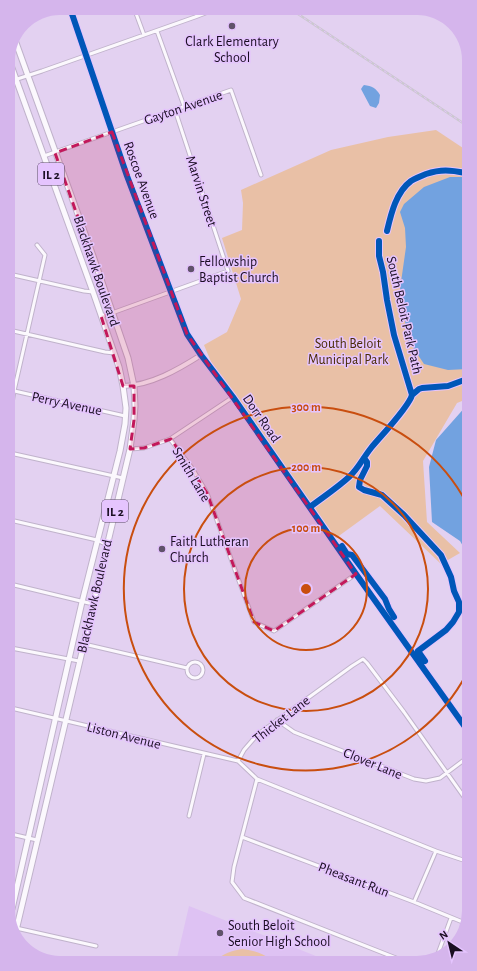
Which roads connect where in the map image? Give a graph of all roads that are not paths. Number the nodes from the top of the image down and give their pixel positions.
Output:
1 (72, 15) edge
2 (137, 15) edge
3 (200, 15) edge
4 (157, 31) junction
5 (144, 35) junction
6 (18, 45) edge
7 (86, 56) junction
8 (28, 76) junction
9 (16, 79) joint
10 (184, 106) junction
11 (175, 110) junction
12 (112, 132) junction
13 (55, 153) junction
14 (44, 156) junction
15 (261, 175) dead end
16 (37, 245) dead end
17 (15, 275) edge
18 (39, 281) junction
19 (93, 292) junction
20 (171, 292) junction
21 (112, 313) junction
22 (101, 316) junction
23 (15, 331) edge
24 (27, 334) junction
25 (114, 353) junction
26 (201, 355) junction
27 (124, 386) junction
28 (134, 386) junction
29 (15, 387) edge
30 (15, 391) edge
31 (233, 397) junction
32 (126, 416) junction
33 (170, 439) junction
34 (130, 449) junction
35 (15, 455) edge
36 (113, 476) junction
37 (123, 478) junction
38 (15, 521) edge
39 (97, 540) junction
40 (107, 545) junction
41 (356, 574) junction
42 (15, 585) edge
43 (82, 602) junction
44 (93, 604) junction
45 (83, 644) junction
46 (15, 649) edge
47 (69, 660) junction
48 (79, 661) junction
49 (187, 668) junction
50 (15, 709) edge
51 (55, 718) junction
52 (277, 720) junction
53 (65, 721) junction
54 (462, 723) edge
55 (204, 754) junction
56 (238, 761) junction
57 (462, 762) edge
58 (447, 773) junction
59 (257, 779) junction
60 (462, 795) edge
61 (189, 816) dead end
62 (15, 835) edge
63 (242, 837) junction
64 (28, 838) junction
65 (38, 840) junction
66 (436, 851) junction
67 (462, 860) edge
68 (15, 896) edge
69 (414, 902) junction
70 (451, 918) junction
71 (461, 921) edge
72 (17, 924) edge
73 (18, 929) edge
74 (96, 946) dead end
75 (439, 950) edge
76 (391, 956) edge

1 - 7 street, Roscoe Avenue
2 - 5 street
3 - 4 street
4 - 5 street
4 - 10 street
5 - 7 street
6 - 8 main road, Blackhawk Boulevard / IL 2
7 - 8 street
7 - 12 street, Roscoe Avenue
8 - 9 street
8 - 13 main road, Blackhawk Boulevard / IL 2
9 - 14 main road, Blackhawk Boulevard / IL 2
10 - 11 street, Gayton Avenue
10 - 15 street, Gayton Avenue
11 - 12 street, Gayton Avenue
11 - 20 street, Marvin Street
12 - 13 street, Gayton Avenue
12 - 20 street, Roscoe Avenue
13 - 14 street, Gayton Avenue
13 - 21 main road, Blackhawk Boulevard / IL 2
14 - 19 main road, Blackhawk Boulevard / IL 2
16 - 18 street
17 - 18 street
18 - 19 street
18 - 24 street
19 - 22 main road, Blackhawk Boulevard / IL 2
20 - 21 street
20 - 26 street, Roscoe Avenue
21 - 22 street
21 - 28 main road, Blackhawk Boulevard / IL 2
22 - 25 main road, Blackhawk Boulevard / IL 2
23 - 24 street
24 - 25 street
24 - 29 street
25 - 27 main road, Blackhawk Boulevard / IL 2
26 - 28 street
26 - 31 street, Dorr Road
27 - 28 street
27 - 32 main road, Blackhawk Boulevard / IL 2
28 - 34 main road, Blackhawk Boulevard / IL 2
30 - 32 street, Perry Avenue
31 - 33 street
31 - 41 street, Dorr Road
32 - 36 main road, Blackhawk Boulevard / IL 2
33 - 34 street
33 - 41 street, Smith Lane
34 - 37 main road, Blackhawk Boulevard / IL 2
35 - 36 street
36 - 37 street
36 - 39 main road, Blackhawk Boulevard / IL 2
37 - 40 main road, Blackhawk Boulevard / IL 2
38 - 39 street
39 - 40 street
39 - 43 main road, Blackhawk Boulevard / IL 2
40 - 44 main road, Blackhawk Boulevard / IL 2
41 - 54 street, Dorr Road
42 - 43 street
43 - 44 street
43 - 47 main road, Blackhawk Boulevard / IL 2
44 - 45 main road, Blackhawk Boulevard / IL 2
45 - 48 main road, Blackhawk Boulevard / IL 2
45 - 49 street
46 - 47 street
47 - 48 street
47 - 51 main road, Blackhawk Boulevard / IL 2
48 - 53 main road, Blackhawk Boulevard / IL 2
49 - 49 street
50 - 51 street, Liston Avenue
51 - 53 street, Liston Avenue
51 - 64 main road, Blackhawk Boulevard / IL 2
52 - 56 street, Thicket Lane
52 - 58 street, Clover Lane
52 - 58 street, Thicket Lane
53 - 55 street, Liston Avenue
53 - 65 main road, Blackhawk Boulevard / IL 2
55 - 56 street, Liston Avenue
55 - 61 street
56 - 59 street
57 - 58 street, Clover Lane
58 - 60 street
59 - 63 street
59 - 66 street
62 - 64 street
63 - 69 street, Pheasant Run
63 - 76 street
64 - 65 street
64 - 68 main road, Blackhawk Boulevard / IL 2
65 - 72 main road, Blackhawk Boulevard / IL 2
66 - 67 street
66 - 69 street
69 - 70 street, Pheasant Run
70 - 71 street, Pheasant Run
70 - 75 street
73 - 74 street

